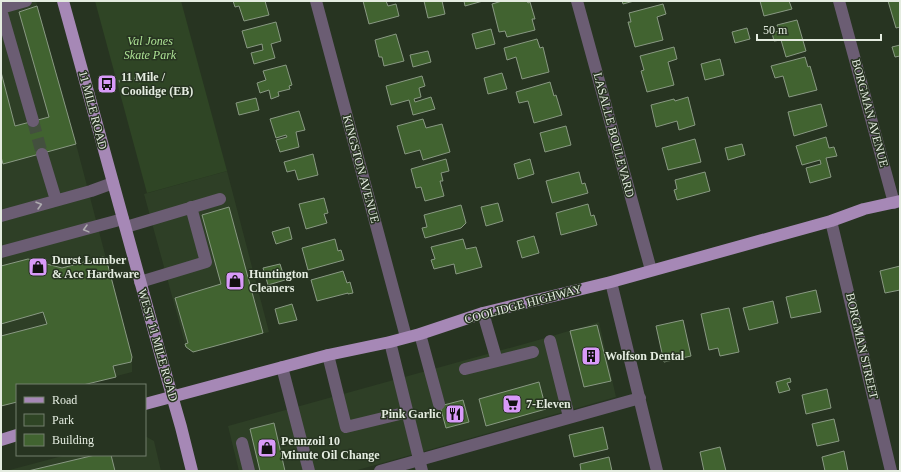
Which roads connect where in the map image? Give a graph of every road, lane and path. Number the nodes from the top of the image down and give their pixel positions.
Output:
1 (26, 1) edge
2 (63, 1) edge
3 (316, 1) edge
4 (577, 1) edge
5 (839, 1) edge
6 (1, 9) edge
7 (111, 83) dead end
8 (139, 84) dead end
9 (33, 121) tunnel mouth
10 (42, 154) tunnel mouth
11 (113, 183) junction
12 (220, 199) dead end
13 (56, 200) junction
14 (897, 202) edge
15 (191, 207) junction
16 (1, 216) edge
17 (832, 221) junction
18 (124, 223) junction
19 (1, 252) edge
20 (651, 270) junction
21 (140, 282) junction
22 (611, 282) junction
23 (483, 312) junction
24 (420, 334) junction
25 (406, 337) junction
26 (550, 341) dead end
27 (390, 342) junction
28 (533, 352) dead end
29 (328, 355) junction
30 (497, 361) junction
31 (282, 368) junction
32 (465, 370) dead end
33 (173, 397) junction
34 (640, 398) junction
35 (146, 404) edge
36 (439, 404) dead end
37 (408, 412) junction
38 (569, 417) junction
39 (16, 436) edge
40 (1, 440) edge
41 (242, 443) dead end
42 (421, 465) edge
43 (192, 471) edge
44 (249, 471) edge
45 (309, 471) edge
46 (380, 471) edge
47 (657, 471) edge
48 (892, 471) edge

1 - 6 street
2 - 11 main road, 11 MILE ROAD
3 - 25 street, KINGSTON AVENUE
4 - 20 street, LASALLE BOULEVARD
5 - 14 street, BORGMAN AVENUE
6 - 9 street
7 - 8 path
10 - 13 street
11 - 13 street
11 - 18 main road, 11 MILE ROAD
12 - 15 street
16 -> 13 street
14 - 17 main road, COOLIDGE HIGHWAY
15 - 18 street
15 - 21 street
17 - 20 main road, COOLIDGE HIGHWAY
17 - 48 street, BORGMAN STREET
18 -> 19 street
18 - 21 main road, WEST 11 MILE ROAD
20 - 22 main road, COOLIDGE HIGHWAY
21 - 33 main road, WEST 11 MILE ROAD
22 - 23 main road, COOLIDGE HIGHWAY
22 - 34 street
23 - 24 main road, COOLIDGE HIGHWAY
23 - 30 street
24 - 25 main road, COOLIDGE HIGHWAY
24 - 36 street
25 - 27 main road, COOLIDGE HIGHWAY
26 - 38 street
27 - 29 main road, COOLIDGE HIGHWAY
27 - 37 street
28 - 30 street
29 - 31 main road, COOLIDGE HIGHWAY
29 - 37 street
30 - 32 street
31 - 33 main road, COOLIDGE HIGHWAY
31 - 45 street
33 - 35 main road, COOLIDGE HIGHWAY
33 - 43 main road, WEST 11 MILE ROAD
34 - 38 street
34 - 47 street
37 - 42 street
38 - 42 street
39 - 40 main road
41 - 44 street
42 - 46 street

